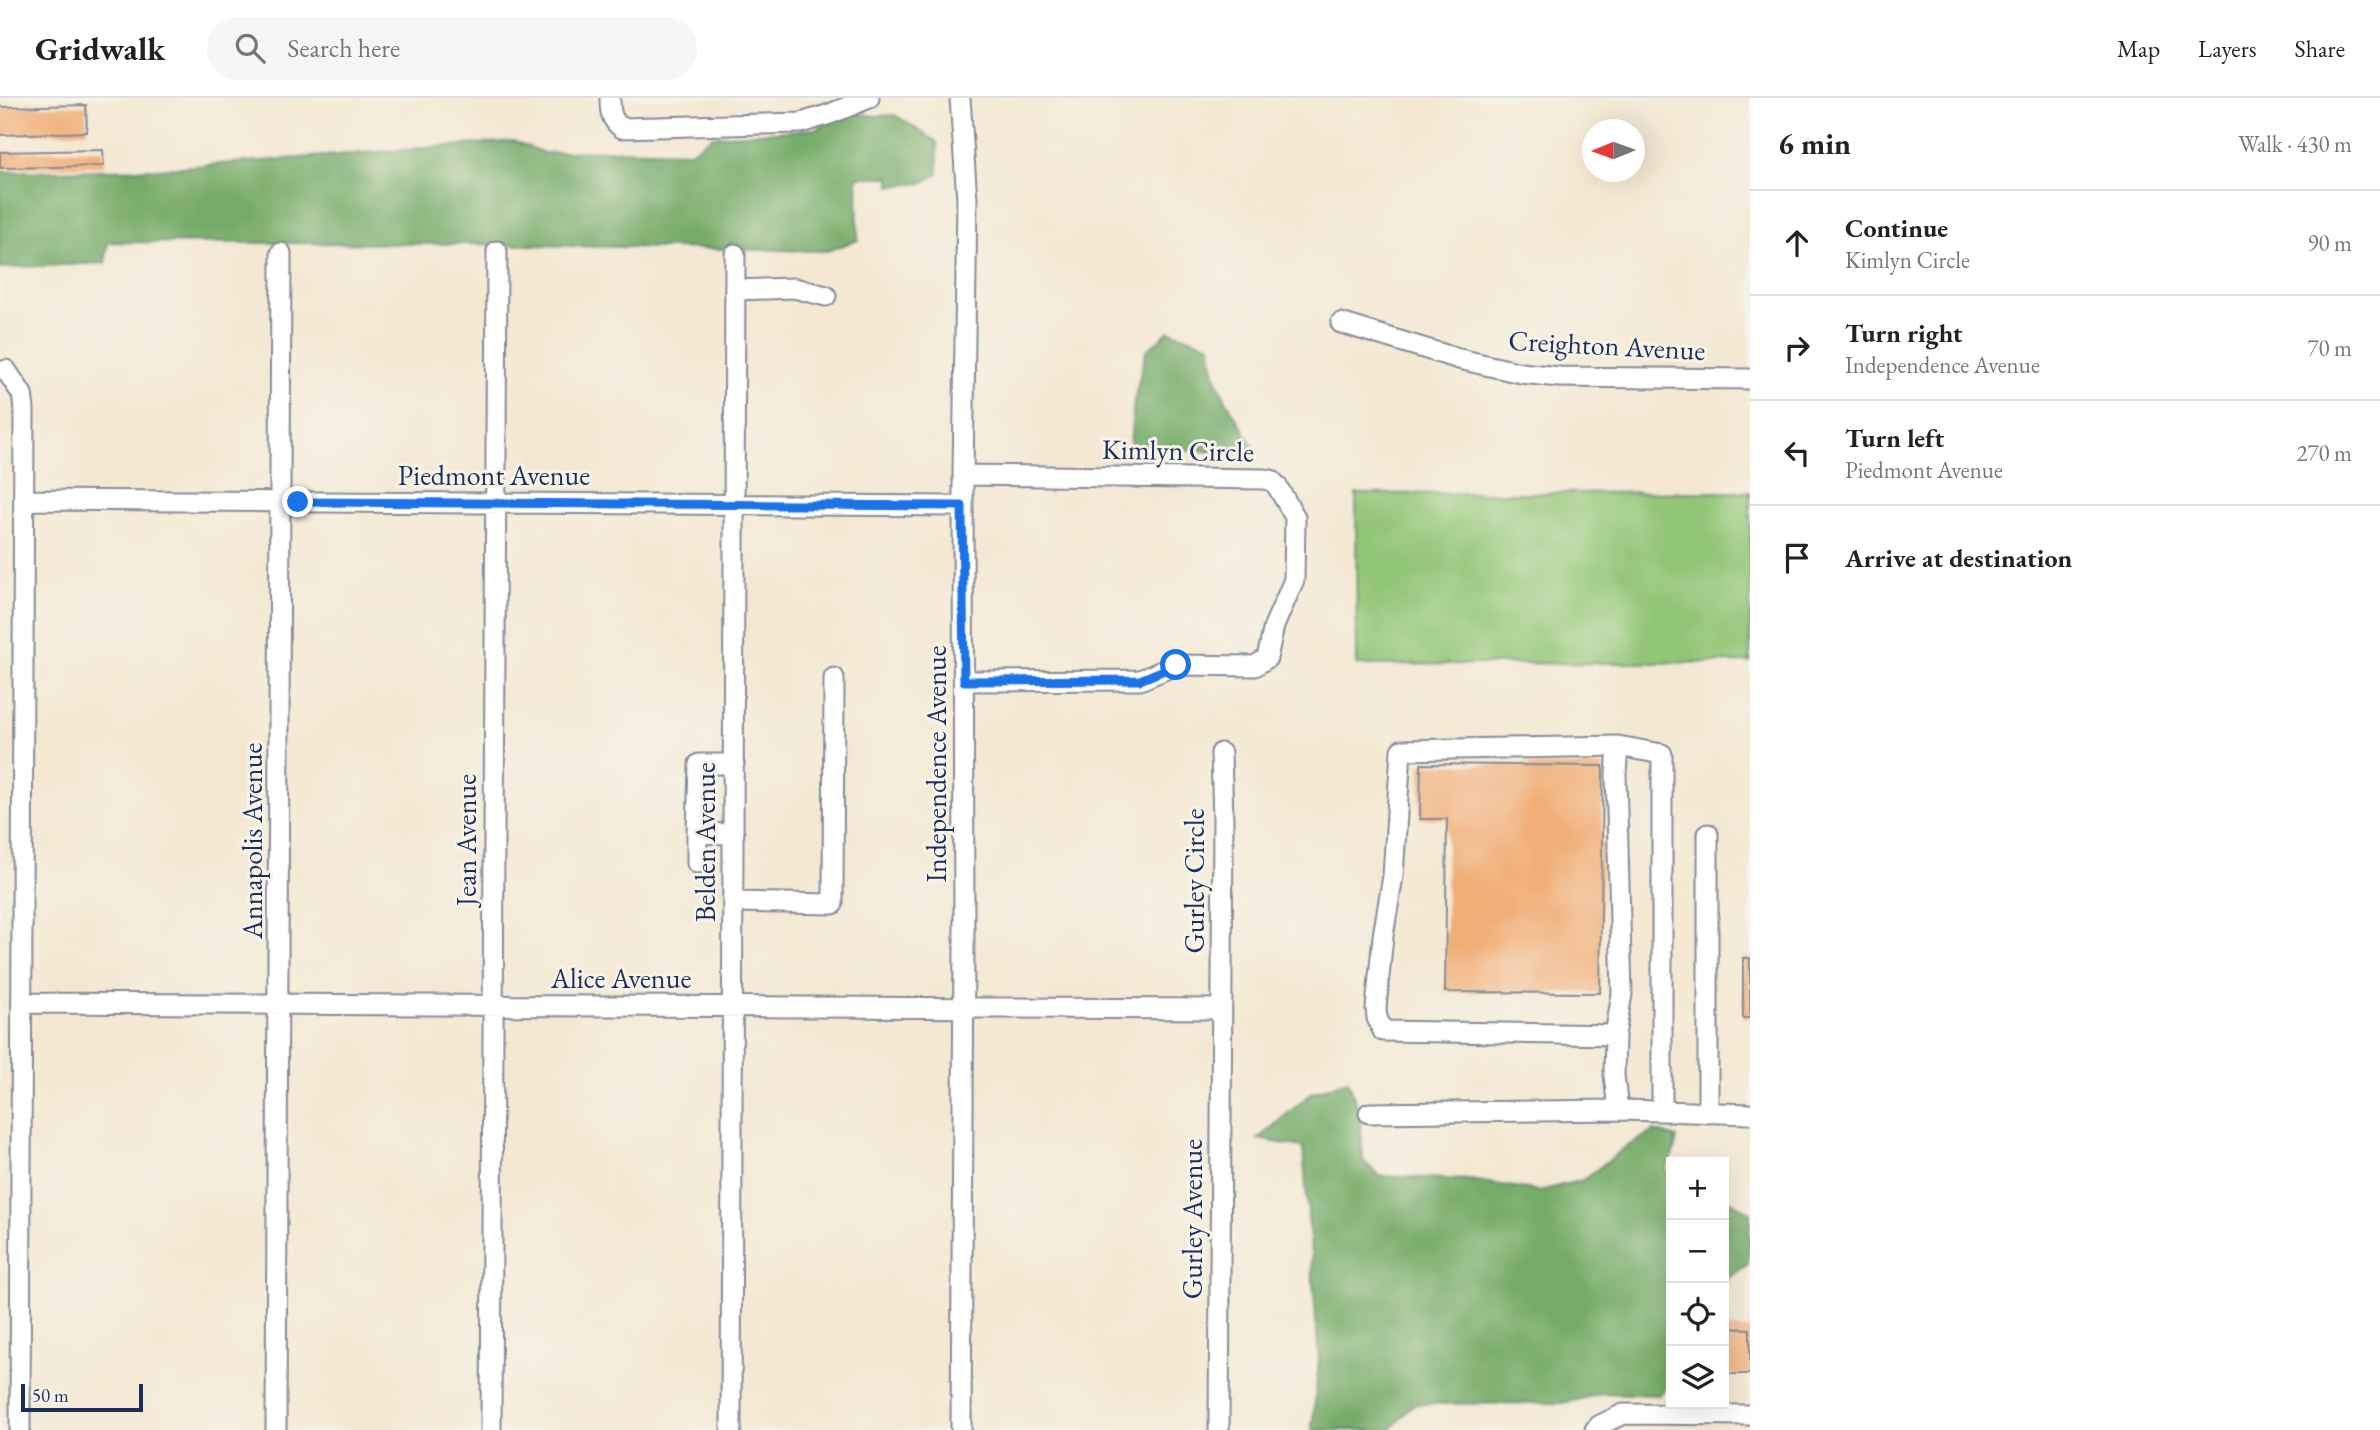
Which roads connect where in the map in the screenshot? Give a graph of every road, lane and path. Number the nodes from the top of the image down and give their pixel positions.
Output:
1 (610, 98) edge
2 (869, 98) edge
3 (960, 98) edge
4 (497, 251) dead end
5 (281, 253) dead end
6 (735, 254) dead end
7 (736, 290) junction
8 (826, 296) dead end
9 (1341, 323) dead end
10 (6, 370) dead end
11 (1750, 379) edge
12 (962, 475) junction
13 (25, 500) junction
14 (282, 501) junction
15 (496, 504) junction
16 (736, 504) junction
17 (962, 506) junction
18 (834, 678) dead end
19 (964, 681) junction
20 (1618, 746) junction
21 (1221, 753) dead end
22 (734, 764) junction
23 (697, 833) junction
24 (734, 834) junction
25 (1708, 834) dead end
26 (697, 863) dead end
27 (733, 902) junction
28 (22, 1003) junction
29 (278, 1003) junction
30 (494, 1005) junction
31 (732, 1006) junction
32 (962, 1009) junction
33 (1221, 1009) junction
34 (1615, 1035) junction
35 (1618, 1110) junction
36 (1662, 1111) junction
37 (1369, 1113) dead end
38 (1704, 1113) junction
39 (1750, 1114) edge
40 (1750, 1415) edge
41 (20, 1430) edge
42 (276, 1430) edge
43 (491, 1430) edge
44 (731, 1430) edge
45 (961, 1430) edge
46 (1219, 1430) edge
47 (1595, 1430) edge

1 - 2 street
3 - 12 street, Independence Avenue
4 - 15 street, Jean Avenue
5 - 14 street, Annapolis Avenue
6 - 7 street, Belden Avenue
7 - 8 street
7 - 16 street, Belden Avenue
9 - 11 street, Creighton Avenue
10 - 13 street
12 - 17 street, Independence Avenue
12 - 19 street, Kimlyn Circle
13 - 14 street, Piedmont Avenue
13 - 28 street
14 - 15 street, Piedmont Avenue
14 - 29 street, Annapolis Avenue
15 - 16 street, Piedmont Avenue
15 - 30 street, Jean Avenue
16 - 17 street, Piedmont Avenue
16 - 22 street, Belden Avenue
17 - 19 street, Independence Avenue
18 - 27 street
19 - 32 street, Independence Avenue
20 - 34 street
20 - 34 street
20 - 36 street
21 - 33 street, Gurley Circle
22 - 23 street
22 - 24 street, Belden Avenue
23 - 24 street
23 - 26 street
24 - 27 street, Belden Avenue
25 - 38 street
27 - 31 street, Belden Avenue
28 - 29 street, Alice Avenue
28 - 41 street
29 - 30 street, Alice Avenue
29 - 42 street, Annapolis Avenue
30 - 31 street, Alice Avenue
30 - 43 street, Jean Avenue
31 - 32 street, Alice Avenue
31 - 44 street, Belden Avenue
32 - 33 street, Alice Avenue
32 - 45 street, Independence Avenue
33 - 46 street, Gurley Avenue
34 - 35 street
35 - 36 street
35 - 37 street
36 - 38 street
38 - 39 street
40 - 47 street

